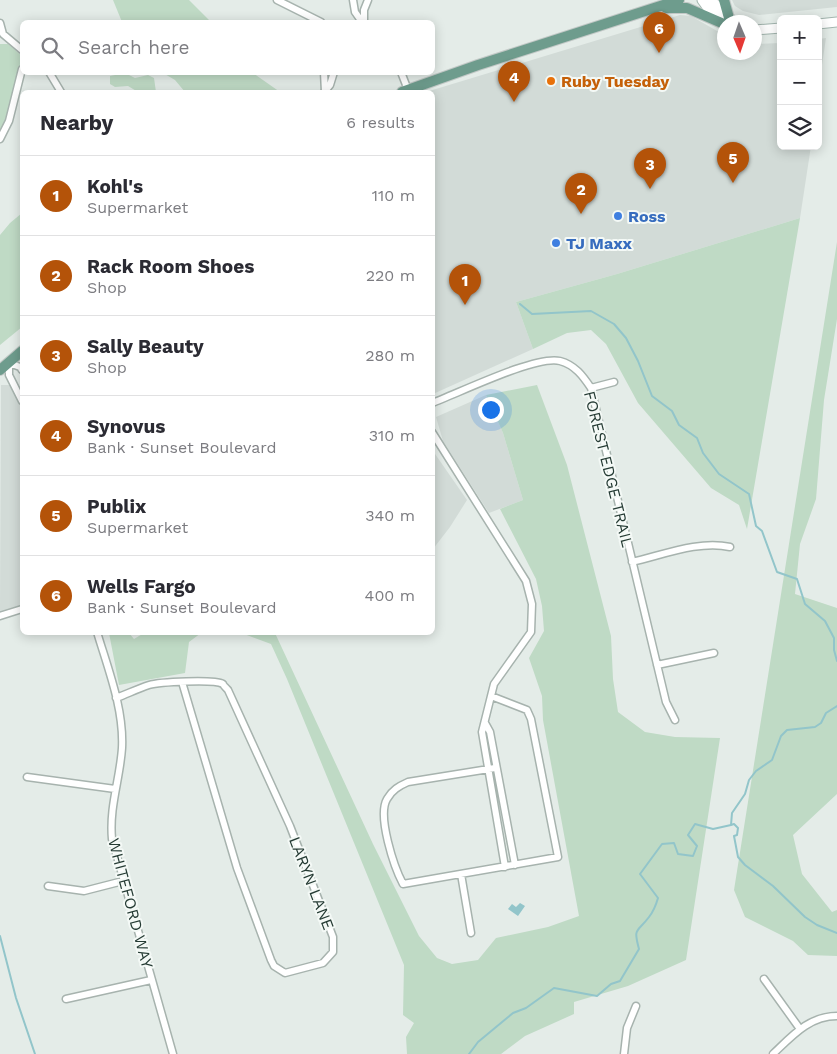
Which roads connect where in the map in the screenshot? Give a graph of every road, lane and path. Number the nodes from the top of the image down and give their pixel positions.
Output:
1 (277, 0) edge
2 (353, 0) edge
3 (368, 0) edge
4 (658, 0) edge
5 (679, 0) edge
6 (702, 0) edge
7 (712, 0) edge
8 (724, 0) edge
9 (644, 12) junction
10 (717, 15) edge
11 (723, 15) edge
12 (727, 15) edge
13 (717, 18) edge
14 (318, 20) edge
15 (361, 20) edge
16 (363, 20) edge
17 (837, 22) edge
18 (0, 23) edge
19 (822, 24) edge
20 (777, 28) edge
21 (762, 29) edge
22 (2, 34) edge
23 (20, 48) edge
24 (20, 75) edge
25 (51, 75) edge
26 (324, 75) edge
27 (333, 75) edge
28 (402, 75) edge
29 (60, 90) edge
30 (325, 90) edge
31 (327, 90) edge
32 (405, 90) edge
33 (408, 90) edge
34 (0, 139) edge
35 (20, 353) edge
36 (9, 363) junction
37 (20, 367) edge
38 (0, 370) edge
39 (614, 382) dead end
40 (591, 388) junction
41 (20, 397) edge
42 (435, 402) edge
43 (435, 437) edge
44 (730, 547) dead end
45 (632, 562) junction
46 (20, 610) edge
47 (0, 616) edge
48 (98, 635) edge
49 (714, 653) dead end
50 (657, 665) junction
51 (182, 682) junction
52 (491, 696) junction
53 (116, 698) junction
54 (675, 720) dead end
55 (484, 723) junction
56 (495, 768) junction
57 (486, 770) junction
58 (27, 777) dead end
59 (115, 789) junction
60 (514, 865) junction
61 (505, 867) junction
62 (461, 874) junction
63 (123, 881) junction
64 (48, 886) dead end
65 (471, 933) dead end
66 (764, 979) dead end
67 (151, 980) junction
68 (66, 999) dead end
69 (636, 1006) dead end
70 (837, 1016) edge
71 (800, 1029) junction
72 (173, 1054) edge
73 (624, 1054) edge
74 (773, 1054) edge

1 - 14 street
2 - 15 street
3 - 16 street
4 - 9 main road
5 - 9 main road
6 - 10 street
7 - 11 street
8 - 12 main road
9 - 13 main road
9 - 33 main road
17 - 19 street
18 - 22 street
20 - 21 street
22 - 23 street
24 - 34 street
25 - 29 street
26 - 30 street
27 - 31 street
28 - 32 street
35 - 36 main road
36 - 37 street
36 - 38 main road
36 - 41 street
39 - 40 street
40 - 42 street, FOREST EDGE TRAIL
40 - 45 street, FOREST EDGE TRAIL
43 - 52 street
44 - 45 street
45 - 50 street, FOREST EDGE TRAIL
46 - 47 street
48 - 53 street, WHITEFORD WAY
49 - 50 street
50 - 54 street, FOREST EDGE TRAIL
51 - 51 street, LARYN LANE
51 - 53 street, LARYN LANE
52 - 55 street
52 - 60 street
53 - 59 street, WHITEFORD WAY
55 - 56 street
55 - 57 street
56 - 57 street
56 - 60 street
57 - 61 street
57 - 62 street
58 - 59 street
59 - 63 street, WHITEFORD WAY
60 - 61 street
61 - 62 street
62 - 65 street
63 - 64 street
63 - 67 street, WHITEFORD WAY
66 - 71 street
67 - 68 street
67 - 72 street, WHITEFORD WAY
69 - 73 street
70 - 71 street
71 - 74 street

